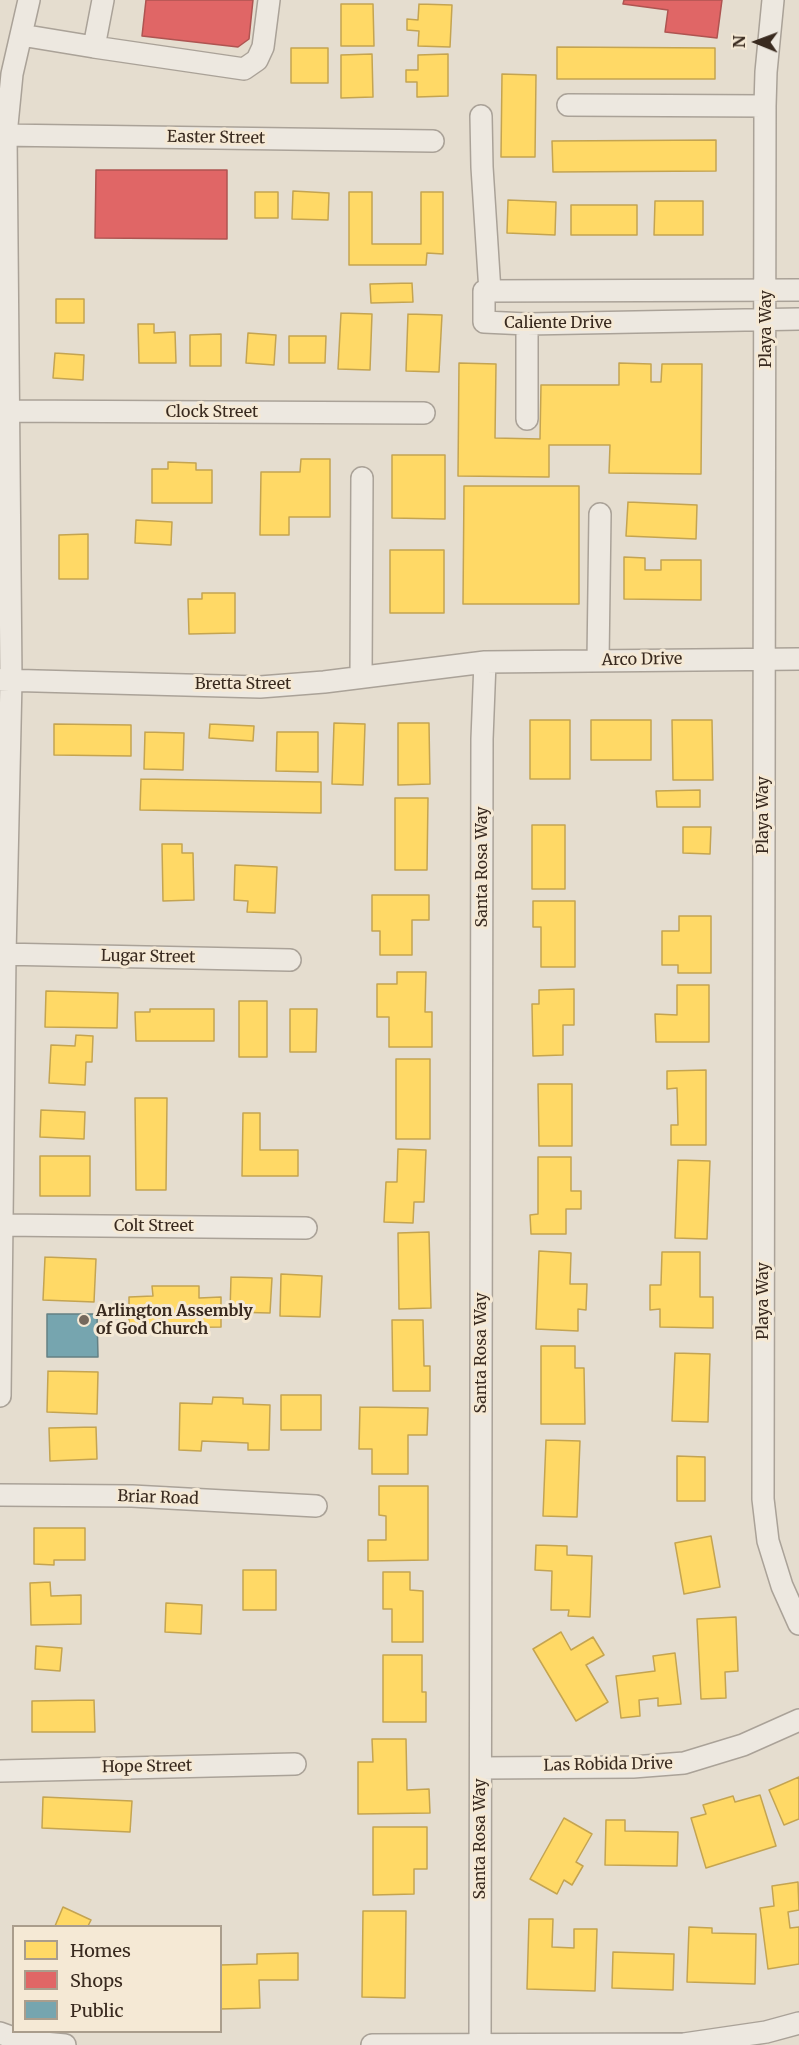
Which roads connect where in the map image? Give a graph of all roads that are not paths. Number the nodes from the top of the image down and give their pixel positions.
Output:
1 (29, 0) edge
2 (103, 0) edge
3 (269, 0) edge
4 (773, 0) edge
5 (21, 35) junction
6 (94, 47) junction
7 (568, 105) dead end
8 (765, 105) junction
9 (481, 116) dead end
10 (3, 135) edge
11 (433, 141) dead end
12 (766, 290) junction
13 (799, 290) edge
14 (490, 291) junction
15 (766, 319) junction
16 (799, 319) edge
17 (527, 324) junction
18 (4, 411) edge
19 (424, 413) dead end
20 (527, 419) dead end
21 (362, 478) dead end
22 (600, 514) dead end
23 (764, 658) junction
24 (799, 659) edge
25 (598, 660) junction
26 (485, 662) junction
27 (361, 677) junction
28 (5, 680) edge
29 (2, 955) edge
30 (291, 960) dead end
31 (1, 1225) edge
32 (306, 1228) dead end
33 (0, 1396) edge
34 (0, 1495) edge
35 (316, 1506) dead end
36 (799, 1624) edge
37 (799, 1720) edge
38 (295, 1764) dead end
39 (481, 1767) junction
40 (0, 1771) edge
41 (799, 2023) edge
42 (0, 2033) edge
43 (480, 2044) edge
44 (65, 2045) edge
45 (372, 2045) edge

1 - 5 street
2 - 6 street
3 - 6 street
4 - 8 street, Playa Way
5 - 6 street
5 - 10 street
7 - 8 street
8 - 12 street, Playa Way
9 - 14 street
10 - 11 street, Easter Street
10 - 18 street
12 - 13 street, Caliente Drive
12 - 14 street, Caliente Drive
12 - 15 street, Playa Way
14 - 17 street, Caliente Drive
15 - 16 street, Caliente Drive
15 - 17 street, Caliente Drive
15 - 23 street, Playa Way
17 - 20 street
18 - 19 street, Clock Street
18 - 28 street
21 - 27 street
22 - 25 street
23 - 24 street, Arco Drive
23 - 25 street, Arco Drive
23 - 36 street, Playa Way
25 - 26 street, Arco Drive
26 - 27 street, Bretta Street
26 - 39 street, Santa Rosa Way
27 - 28 street, Bretta Street
28 - 29 street
29 - 30 street, Lugar Street
29 - 31 street
31 - 32 street, Colt Street
31 - 33 street
34 - 35 street, Briar Road
37 - 39 street, Las Robida Drive
38 - 40 street, Hope Street
39 - 43 street, Santa Rosa Way
41 - 43 street
42 - 44 street
43 - 45 street

